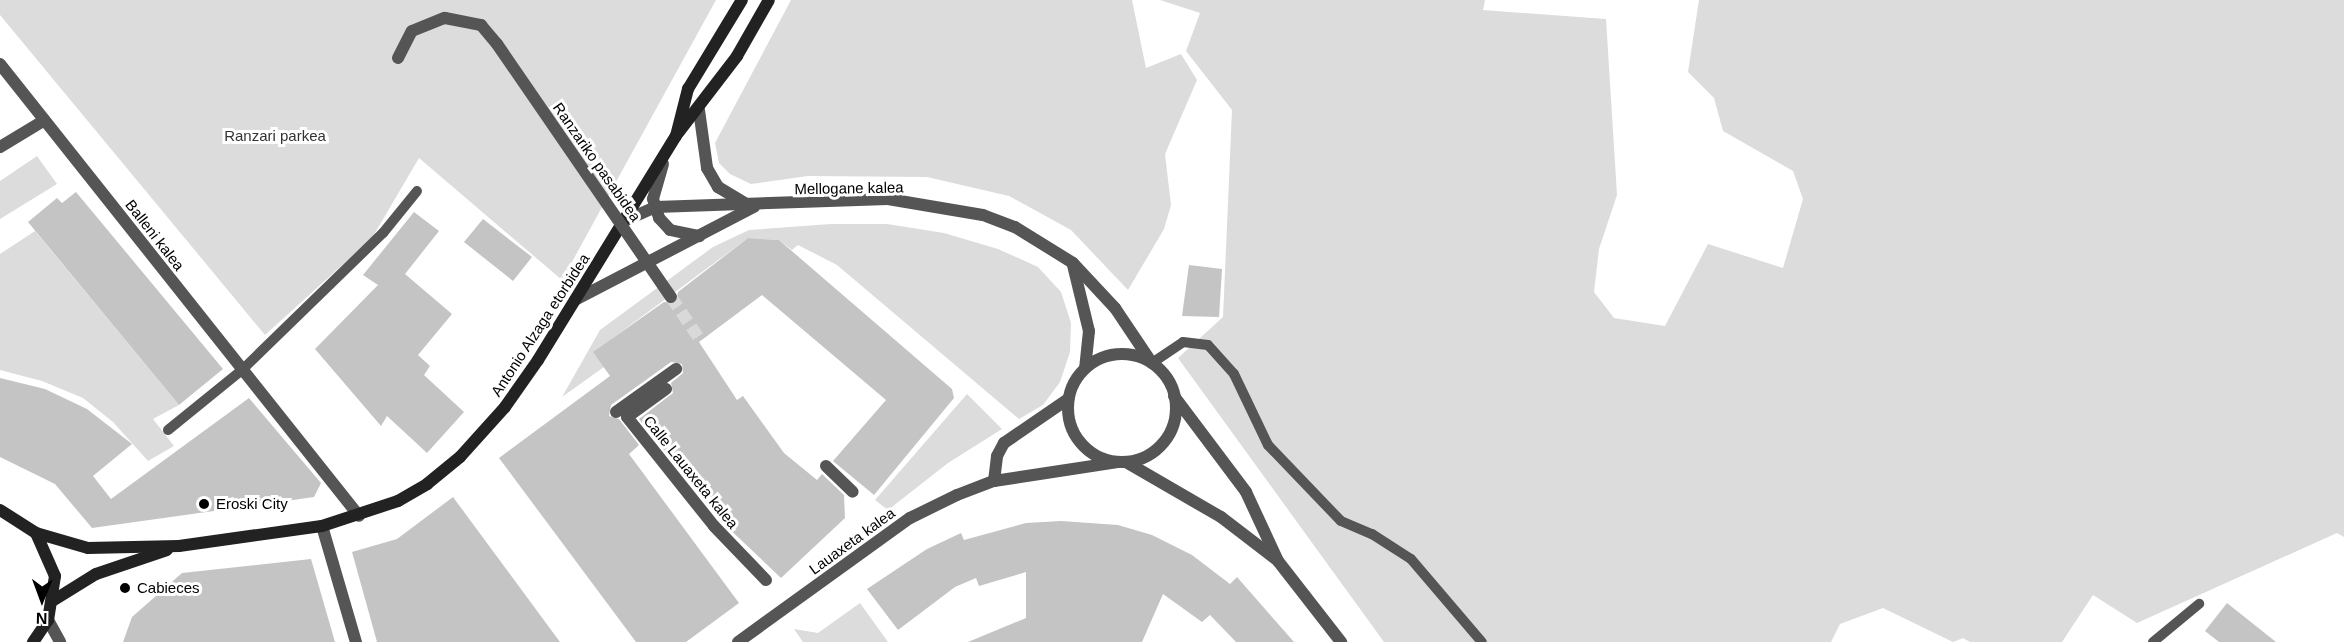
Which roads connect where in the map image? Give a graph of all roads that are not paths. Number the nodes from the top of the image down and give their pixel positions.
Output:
1 (742, 0) edge
2 (770, 0) edge
3 (399, 58) dead end
4 (0, 64) edge
5 (699, 110) junction
6 (45, 120) junction
7 (675, 136) junction
8 (0, 147) edge
9 (417, 191) dead end
10 (656, 207) junction
11 (755, 207) junction
12 (624, 221) junction
13 (708, 233) junction
14 (1073, 263) junction
15 (671, 297) tunnel mouth
16 (575, 300) junction
17 (1152, 363) junction
18 (1085, 368) junction
19 (676, 369) dead end
20 (242, 370) junction
21 (208, 381) dead end
22 (666, 389) dead end
23 (216, 391) junction
24 (1174, 396) junction
25 (1068, 399) junction
26 (616, 412) dead end
27 (168, 430) dead end
28 (1122, 462) junction
29 (826, 466) dead end
30 (993, 481) junction
31 (852, 492) dead end
32 (0, 510) edge
33 (359, 516) junction
34 (322, 526) junction
35 (36, 533) junction
36 (179, 546) junction
37 (1278, 561) junction
38 (766, 580) dead end
39 (54, 600) junction
40 (2199, 604) dead end
41 (48, 620) junction
42 (33, 642) edge
43 (60, 642) edge
44 (356, 642) edge
45 (738, 642) edge
46 (1341, 642) edge
47 (1482, 642) edge
48 (2153, 642) edge

1 - 7 street, Antonio Alzaga etorbidea
2 - 5 street
3 - 15 street, Ranzariko pasabidea, bridge
4 - 6 street, Balleni kalea
5 - 7 street
5 - 11 street, Mellogane kalea
6 - 8 street
6 - 20 street, Balleni kalea
7 - 10 street
7 - 12 street, Antonio Alzaga etorbidea
9 - 20 lane
10 - 11 street, Mellogane kalea
10 - 12 street, Mellogane kalea
10 - 13 street, Mellogane kalea
11 - 13 street, Mellogane kalea
11 - 14 street, Mellogane kalea
12 - 16 street, Antonio Alzaga etorbidea
13 - 16 street, Mellogane kalea
14 - 17 street, Mellogane kalea
14 - 18 street
16 - 33 street, Antonio Alzaga etorbidea
17 - 18 street
17 - 24 street
17 - 47 lane
18 - 25 street
19 - 26 street
20 - 23 lane
20 - 33 street, Balleni kalea
21 - 23 lane
22 - 38 street, Calle Lauaxeta kalea
23 - 27 lane
24 - 28 street
24 - 37 street
25 - 28 street
25 - 30 street
28 - 30 street, Lauaxeta kalea
28 - 37 street
29 - 31 street
30 - 45 street, Lauaxeta kalea
32 - 35 street, Antonio Alzaga etorbidea
33 - 34 street, Antonio Alzaga etorbidea
34 - 36 street, Antonio Alzaga etorbidea
34 - 44 street
35 - 36 street, Antonio Alzaga etorbidea
35 - 39 street
36 - 39 street, Antonio Alzaga etorbidea
37 - 46 street
39 - 41 street
40 - 48 lane
41 - 42 street
41 - 43 street

